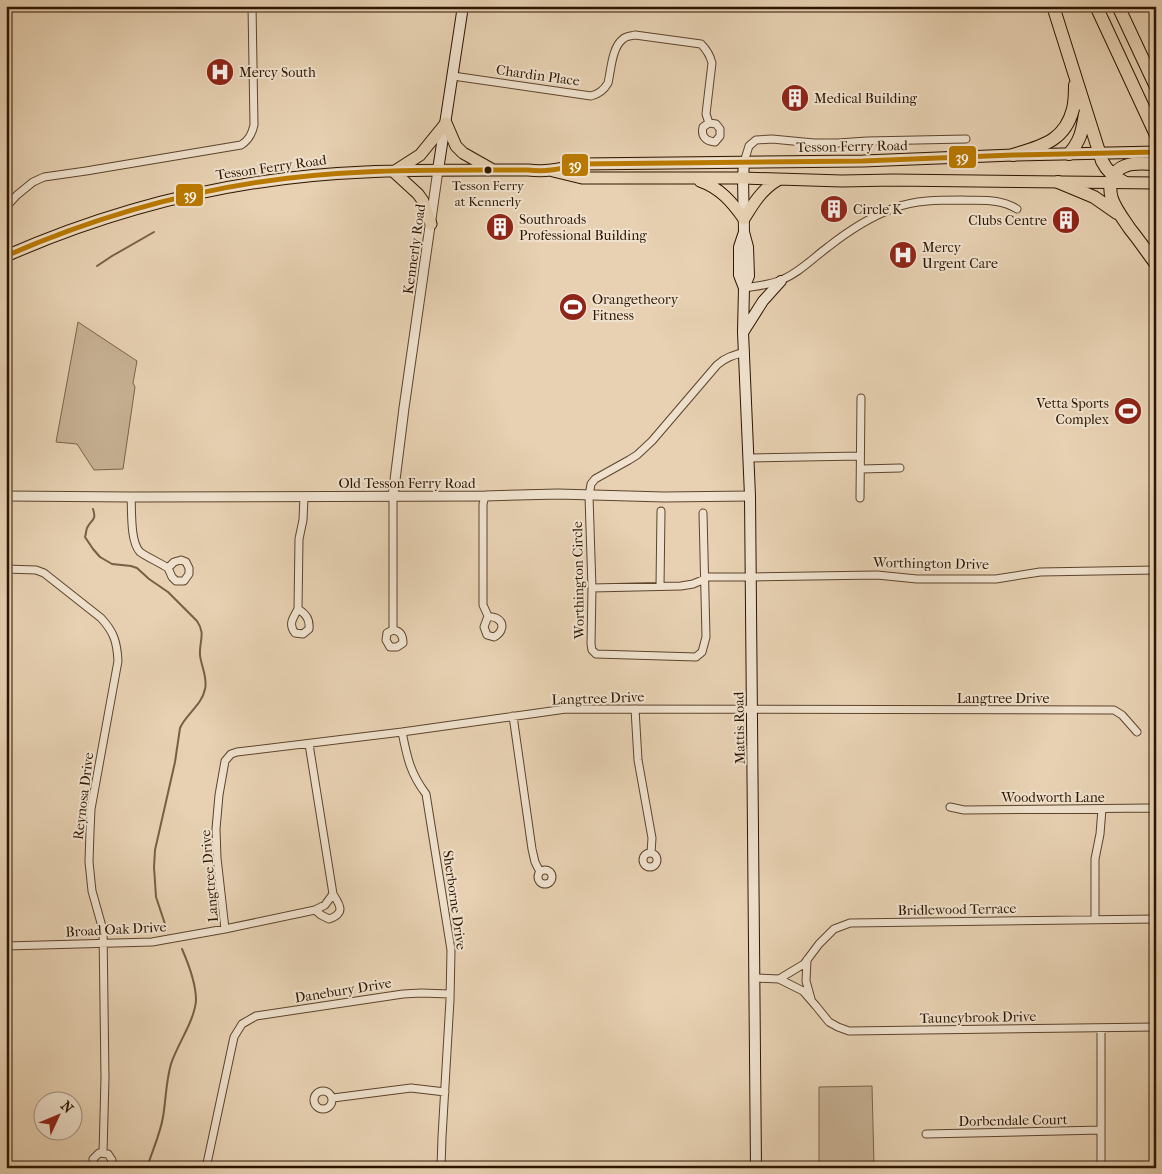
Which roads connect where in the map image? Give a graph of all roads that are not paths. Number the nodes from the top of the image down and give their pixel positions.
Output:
1 (252, 6) edge
2 (464, 6) edge
3 (1052, 6) edge
4 (1096, 6) edge
5 (1118, 6) edge
6 (453, 76) junction
7 (1076, 80) junction
8 (1156, 87) edge
9 (1085, 109) junction
10 (446, 123) junction
11 (709, 123) dead end
12 (1156, 135) edge
13 (966, 139) dead end
14 (1156, 152) edge
15 (1069, 154) junction
16 (1099, 154) junction
17 (1014, 156) junction
18 (1132, 158) junction
19 (744, 162) junction
20 (1156, 164) edge
21 (438, 170) junction
22 (494, 170) junction
23 (550, 171) junction
24 (394, 172) junction
25 (743, 178) junction
26 (694, 179) junction
27 (778, 180) junction
28 (1116, 180) junction
29 (1058, 182) junction
30 (1156, 183) edge
31 (6, 207) edge
32 (1017, 209) dead end
33 (1122, 217) junction
34 (744, 219) junction
35 (431, 224) junction
36 (6, 256) edge
37 (1156, 264) edge
38 (781, 280) junction
39 (744, 288) junction
40 (744, 332) junction
41 (745, 352) junction
42 (861, 398) dead end
43 (860, 456) junction
44 (749, 458) junction
45 (900, 468) dead end
46 (861, 469) junction
47 (6, 496) edge
48 (304, 496) junction
49 (393, 496) junction
50 (485, 496) junction
51 (589, 496) junction
52 (750, 496) junction
53 (132, 497) junction
54 (860, 498) dead end
55 (661, 511) dead end
56 (703, 513) dead end
57 (168, 568) dead end
58 (6, 569) edge
59 (1156, 570) edge
60 (751, 577) junction
61 (705, 578) junction
62 (660, 586) junction
63 (592, 588) junction
64 (298, 609) dead end
65 (488, 616) dead end
66 (394, 630) dead end
67 (635, 708) junction
68 (752, 710) junction
69 (513, 716) junction
70 (402, 732) junction
71 (1137, 732) dead end
72 (309, 744) junction
73 (950, 807) dead end
74 (1102, 809) junction
75 (1156, 810) edge
76 (651, 853) dead end
77 (540, 872) dead end
78 (333, 894) junction
79 (315, 910) junction
80 (1095, 919) junction
81 (1156, 919) edge
82 (226, 929) junction
83 (103, 943) junction
84 (6, 946) edge
85 (807, 960) junction
86 (754, 978) junction
87 (780, 979) junction
88 (450, 994) junction
89 (813, 1002) junction
90 (1156, 1027) edge
91 (1101, 1028) junction
92 (444, 1092) junction
93 (333, 1098) dead end
94 (1101, 1130) junction
95 (926, 1134) dead end
96 (103, 1153) junction
97 (95, 1168) edge
98 (110, 1168) edge
99 (206, 1168) edge
100 (442, 1168) edge
101 (756, 1168) edge
102 (1101, 1168) edge

1 - 31 street
2 - 6 main road, Kennerly Road
3 - 7 highway
4 - 12 highway
5 - 8 highway
6 - 10 main road, Kennerly Road
6 - 11 street, Chardin Place
7 - 9 highway
7 - 17 highway
9 - 15 highway
9 - 16 highway
10 - 21 main road, Kennerly Road
10 - 22 highway
10 - 24 highway
13 - 19 street
14 - 18 highway, Tesson Ferry Road
15 - 16 highway, Tesson Ferry Road
15 - 17 highway, Tesson Ferry Road
16 - 18 highway, Tesson Ferry Road
16 - 28 highway
17 - 19 highway, Tesson Ferry Road
18 - 20 highway
18 - 28 highway
19 - 23 highway, Tesson Ferry Road
19 - 25 main road, Mattis Road
21 - 22 highway, Tesson Ferry Road
21 - 24 highway, Tesson Ferry Road
21 - 35 street, Kennerly Road
22 - 23 highway, Tesson Ferry Road
23 - 26 highway, Tesson Ferry Road
24 - 35 highway
24 - 36 highway, Tesson Ferry Road
25 - 26 highway, Tesson Ferry Road
25 - 27 highway, Tesson Ferry Road
25 - 34 main road, Mattis Road
26 - 34 highway
27 - 29 highway, Tesson Ferry Road
27 - 34 highway
28 - 29 highway, Tesson Ferry Road
28 - 30 highway, Tesson Ferry Road
28 - 33 highway
29 - 33 highway
32 - 38 street
33 - 37 highway
34 - 39 main road, Mattis Road
35 - 49 street, Kennerly Road
38 - 39 street
38 - 40 main road
39 - 40 main road, Mattis Road
40 - 41 main road, Mattis Road
41 - 44 main road, Mattis Road
41 - 51 street
42 - 43 street
43 - 44 street
43 - 46 street
44 - 52 main road, Mattis Road
45 - 46 street
46 - 54 street
47 - 53 street, Old Tesson Ferry Road
48 - 49 street, Old Tesson Ferry Road
48 - 53 street, Old Tesson Ferry Road
48 - 64 street
49 - 50 street, Old Tesson Ferry Road
49 - 66 street
50 - 51 street, Old Tesson Ferry Road
50 - 65 street
51 - 52 street
51 - 63 street, Worthington Circle
52 - 60 main road, Mattis Road
53 - 57 street
55 - 62 street
56 - 61 street, Worthington Circle
58 - 83 street, Reynosa Drive
59 - 60 street, Worthington Drive
60 - 61 street, Worthington Drive
60 - 68 main road, Mattis Road
61 - 62 street, Worthington Drive
61 - 63 street, Worthington Circle
62 - 63 street, Worthington Drive
67 - 68 street, Langtree Drive
67 - 69 street, Langtree Drive
67 - 76 street
68 - 71 street, Langtree Drive
68 - 86 main road, Mattis Road
69 - 70 street, Langtree Drive
69 - 77 street
70 - 72 street, Langtree Drive
70 - 88 street, Sherborne Drive
72 - 78 street, Broad Oak Drive
72 - 82 street, Langtree Drive
73 - 74 street, Woodworth Lane
74 - 75 street, Woodworth Lane
74 - 80 street
78 - 79 street, Broad Oak Drive
78 - 79 street, Broad Oak Drive
79 - 82 street, Broad Oak Drive
80 - 81 street, Bridlewood Terrace
80 - 85 street, Bridlewood Terrace
82 - 83 street, Broad Oak Drive
83 - 84 street, Broad Oak Drive
83 - 96 street, Reynosa Drive
85 - 87 street, Bridlewood Terrace
85 - 89 street, Tauneybrook Drive
86 - 87 street, Tauneybrook Drive
86 - 101 main road, Mattis Road
87 - 89 street, Tauneybrook Drive
88 - 92 street, Sherborne Drive
88 - 99 street, Danebury Drive
89 - 91 street, Tauneybrook Drive
90 - 91 street, Tauneybrook Drive
91 - 94 street
92 - 93 street
92 - 100 street, Sherborne Drive
94 - 95 street, Dorbendale Court
94 - 102 street
96 - 97 street, Reynosa Drive
96 - 98 street, Reynosa Drive

